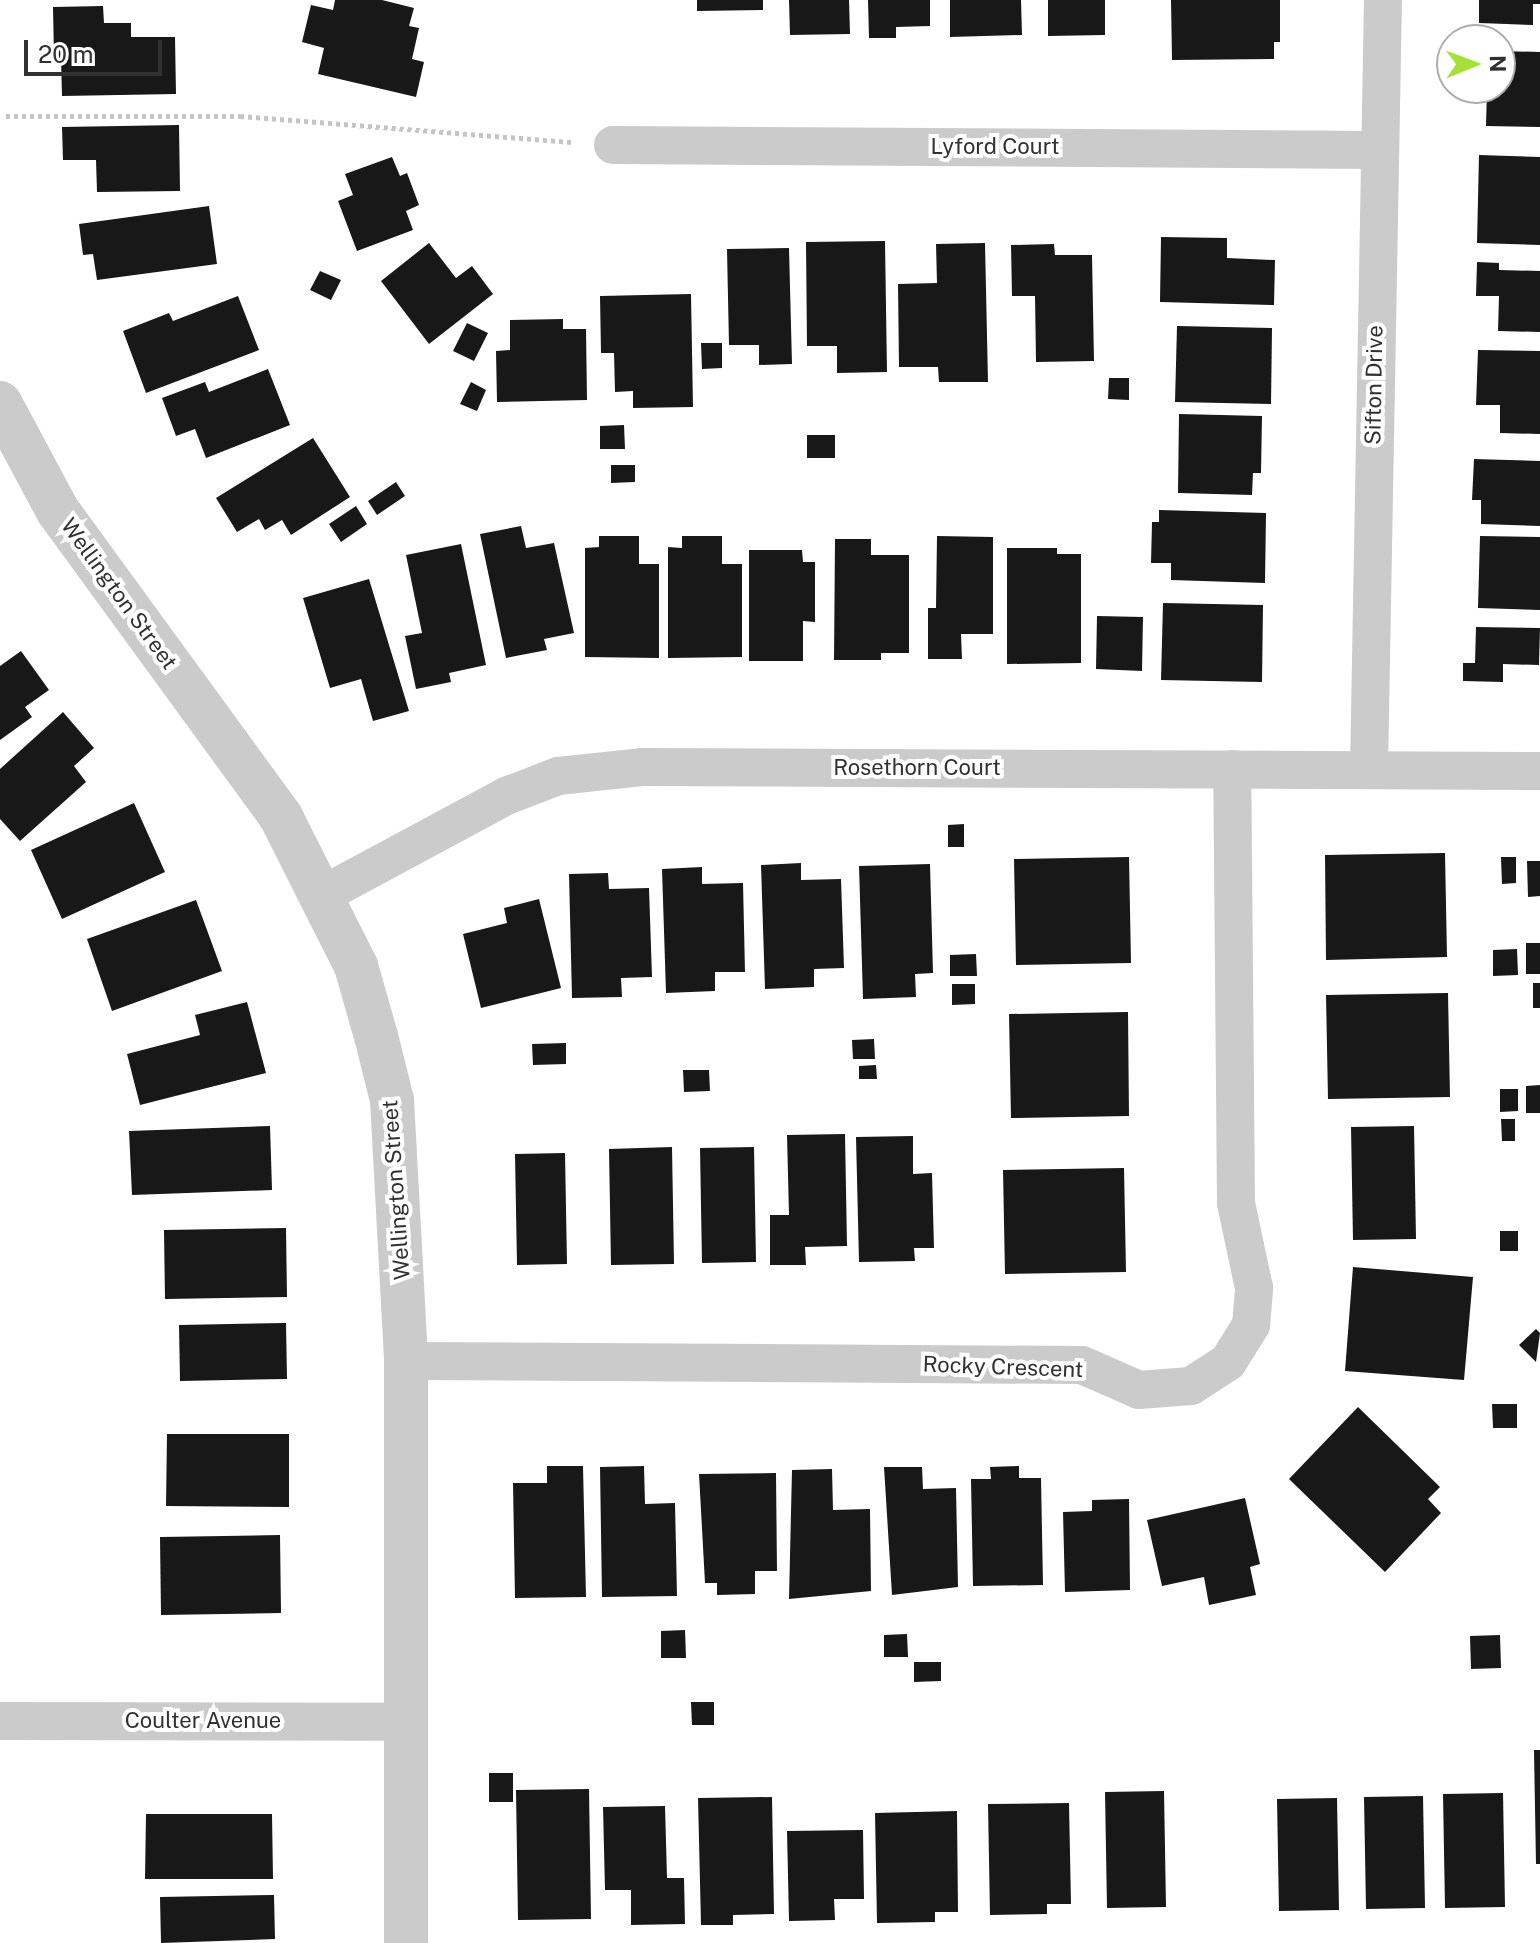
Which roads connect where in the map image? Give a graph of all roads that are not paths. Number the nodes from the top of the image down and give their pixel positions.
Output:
1 (1383, 0) edge
2 (613, 145) road end
3 (1377, 150) junction
4 (0, 403) edge
5 (1232, 769) junction
6 (1369, 770) junction
7 (1540, 771) edge
8 (324, 894) junction
9 (406, 1361) junction
10 (0, 1721) edge
11 (406, 1722) junction
12 (406, 1943) edge

1 - 3 street, Sifton Drive
2 - 3 street, Lyford Court
3 - 6 street, Sifton Drive
4 - 8 street, Wellington Street
5 - 6 street, Rosethorn Court
5 - 8 street, Rosethorn Court
5 - 9 street, Rocky Crescent
6 - 7 street, Rosethorn Court
8 - 9 street, Wellington Street
9 - 11 street, Wellington Street
10 - 11 street, Coulter Avenue
11 - 12 street, Wellington Street

